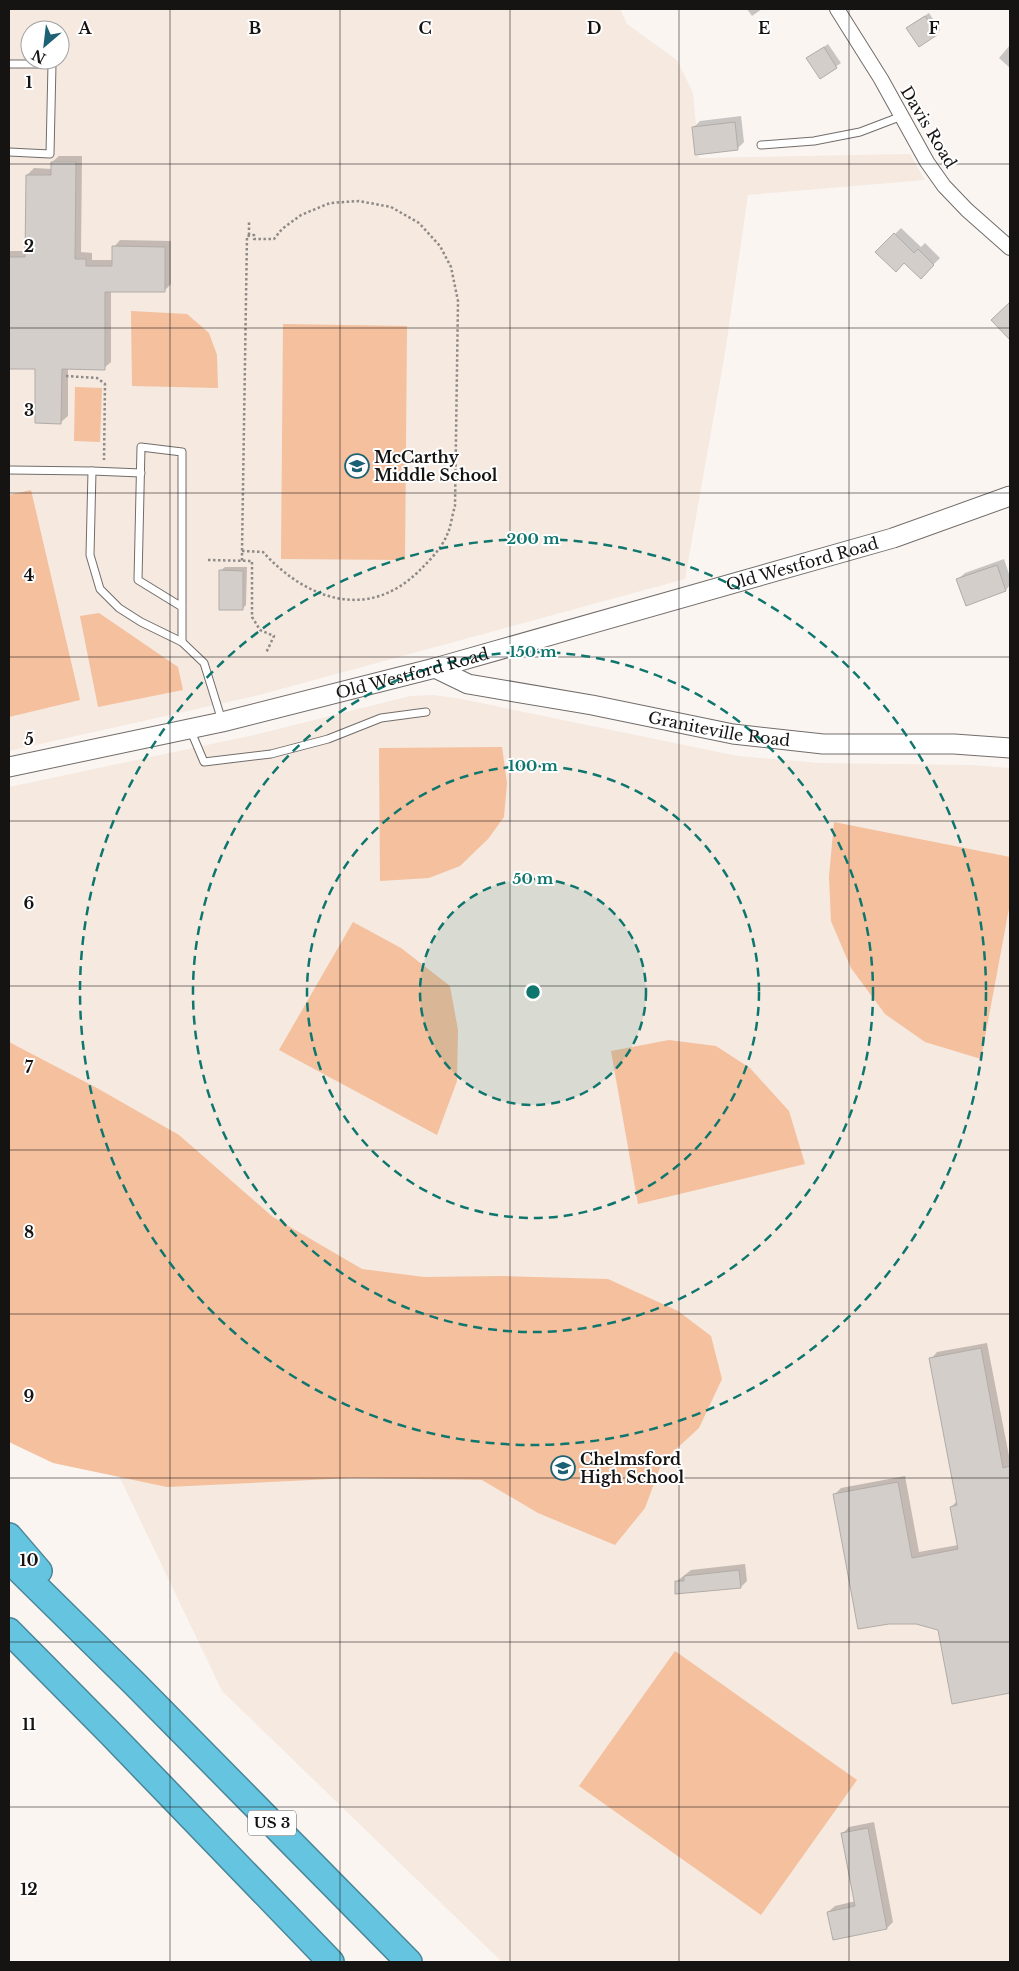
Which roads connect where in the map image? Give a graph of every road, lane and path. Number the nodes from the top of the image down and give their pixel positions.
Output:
1 (837, 9) edge
2 (9, 64) edge
3 (902, 116) junction
4 (761, 145) dead end
5 (9, 152) edge
6 (249, 222) dead end
7 (249, 235) junction
8 (1010, 248) edge
9 (66, 376) dead end
10 (104, 462) dead end
11 (9, 470) edge
12 (92, 470) junction
13 (141, 472) junction
14 (1010, 496) edge
15 (242, 551) junction
16 (208, 560) dead end
17 (242, 561) junction
18 (182, 607) junction
19 (182, 642) junction
20 (266, 652) dead end
21 (435, 668) junction
22 (426, 712) dead end
23 (222, 722) junction
24 (190, 729) junction
25 (1010, 748) edge
26 (9, 767) edge
27 (9, 1536) edge
28 (9, 1560) edge
29 (9, 1631) edge
30 (9, 1653) edge
31 (134, 1683) junction
32 (110, 1733) junction
33 (332, 1962) edge
34 (409, 1962) edge

1 - 3 street, Davis Road
2 - 5 lane
3 - 4 lane
3 - 8 street, Davis Road
6 - 7 path
7 - 15 path
7 - 15 path
9 - 10 path
11 - 12 lane
12 - 13 lane
12 - 19 lane
13 - 18 lane
13 - 18 lane
14 - 21 main road, Old Westford Road
15 - 17 path
16 - 17 path
17 - 20 path
18 - 19 lane
19 - 23 lane
21 - 23 main road, Old Westford Road
21 - 25 main road, Graniteville Road
22 - 24 lane
23 - 24 main road, Old Westford Road
24 - 26 main road, Old Westford Road
27 - 31 highway
28 - 31 highway, US 3
29 - 32 highway
30 - 32 highway
31 - 34 highway, US 3
32 - 33 highway

